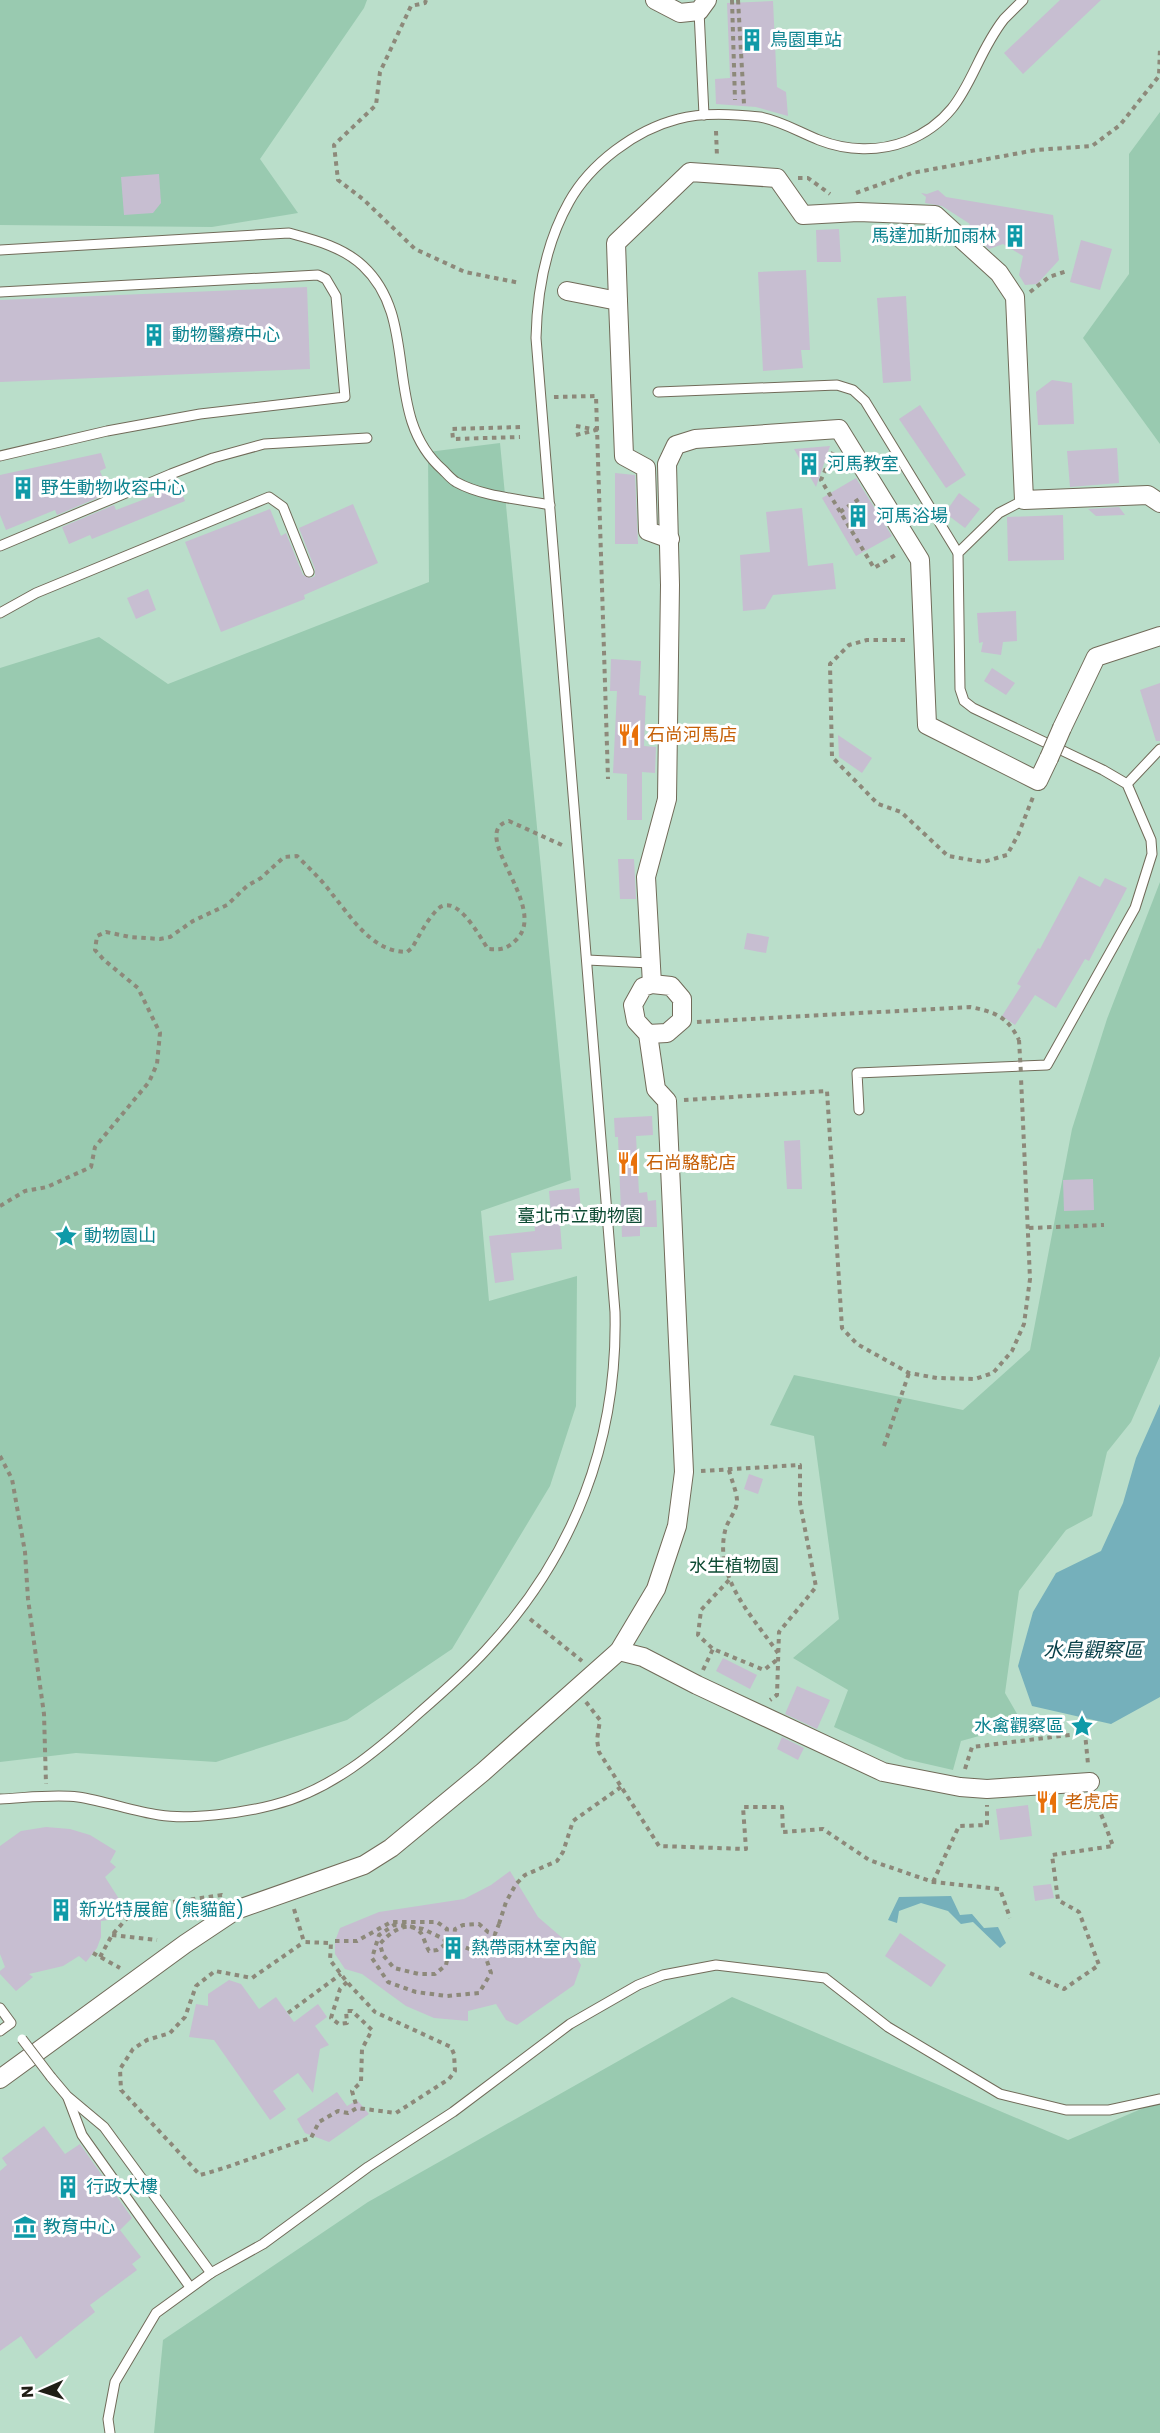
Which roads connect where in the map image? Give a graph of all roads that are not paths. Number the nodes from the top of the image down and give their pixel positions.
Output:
1 (655, 0) edge
2 (1023, 0) edge
3 (703, 5) edge
4 (704, 115) junction
5 (0, 250) edge
6 (567, 291) dead end
7 (0, 292) edge
8 (618, 301) junction
9 (658, 392) dead end
10 (367, 438) dead end
11 (0, 456) edge
12 (1024, 500) junction
13 (1160, 503) edge
14 (550, 505) junction
15 (670, 539) junction
16 (0, 546) edge
17 (958, 553) junction
18 (309, 572) dead end
19 (0, 613) edge
20 (1160, 636) edge
21 (1160, 749) edge
22 (1127, 784) junction
23 (587, 960) junction
24 (650, 963) junction
25 (652, 984) junction
26 (648, 1034) junction
27 (859, 1110) dead end
28 (619, 1651) junction
29 (1090, 1782) road end
30 (0, 1799) edge
31 (0, 2008) edge
32 (11, 2023) junction
33 (0, 2031) edge
34 (0, 2079) edge
35 (67, 2096) junction
36 (1160, 2099) edge
37 (211, 2273) junction
38 (190, 2287) junction
39 (110, 2433) edge

1 - 3 street
2 - 4 lane
3 - 4 lane
4 - 14 lane
5 - 14 lane
6 - 8 street
7 - 11 lane
8 - 12 street
8 - 15 street
9 - 17 lane
10 - 16 lane
12 - 13 street
12 - 17 lane
14 - 23 lane
15 - 20 street, bridge
15 - 24 street
17 - 22 lane
18 - 19 lane
21 - 22 lane
22 - 27 lane
23 - 24 lane
23 - 30 lane
24 - 25 street
25 - 26 street
25 - 26 street
26 - 28 street
28 - 29 street
28 - 34 street
31 - 32 lane
32 - 33 lane
32 - 35 lane, bridge
35 - 37 lane
35 - 38 lane
36 - 37 lane
37 - 38 lane
38 - 39 lane

